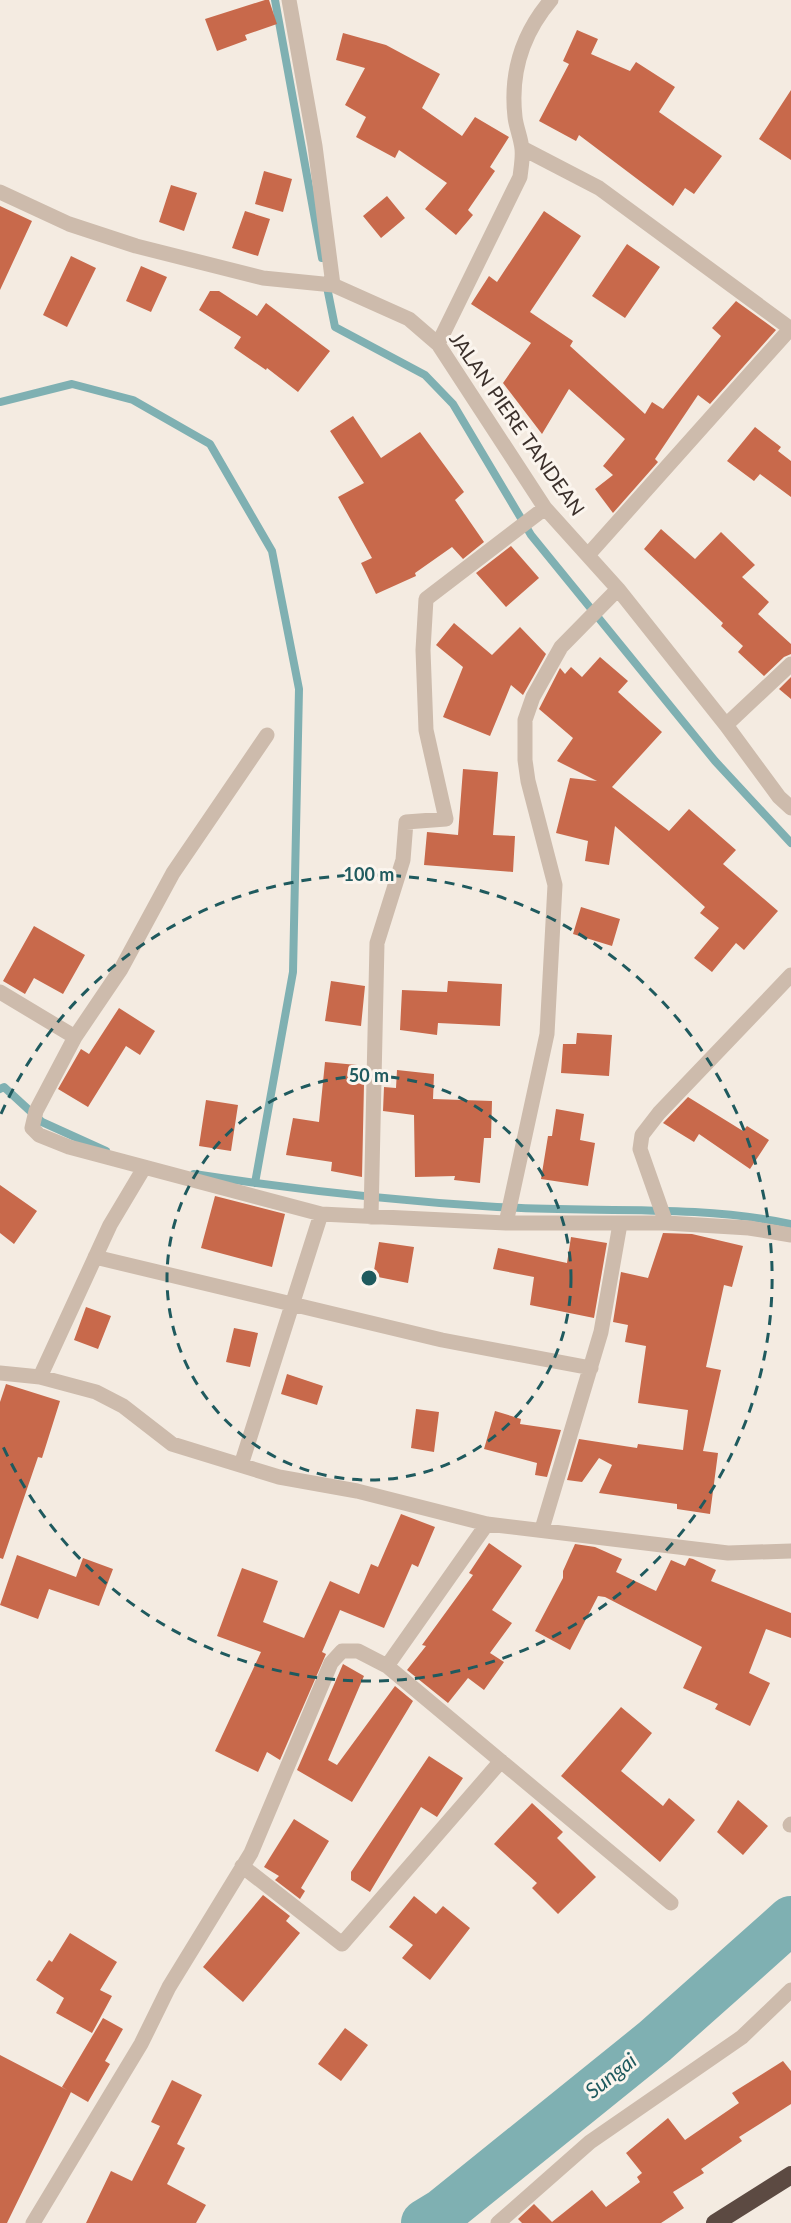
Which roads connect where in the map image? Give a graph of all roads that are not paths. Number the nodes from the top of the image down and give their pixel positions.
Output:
1 (289, 0) edge
2 (551, 0) edge
3 (522, 148) junction
4 (0, 192) edge
5 (331, 285) junction
6 (790, 329) edge
7 (438, 344) junction
8 (545, 508) junction
9 (588, 555) junction
10 (612, 594) junction
11 (791, 664) edge
12 (726, 725) junction
13 (267, 735) dead end
14 (791, 808) edge
15 (791, 975) edge
16 (0, 992) edge
17 (75, 1037) junction
18 (144, 1168) junction
19 (321, 1214) junction
20 (370, 1217) junction
21 (506, 1223) junction
22 (666, 1223) junction
23 (620, 1224) junction
24 (791, 1235) edge
25 (95, 1257) junction
26 (292, 1304) junction
27 (591, 1368) junction
28 (40, 1377) junction
29 (2, 1378) edge
30 (241, 1465) junction
31 (487, 1524) junction
32 (542, 1529) junction
33 (791, 1551) edge
34 (387, 1666) junction
35 (501, 1761) junction
36 (242, 1866) junction
37 (671, 1903) dead end
38 (791, 1990) edge
39 (791, 2175) edge
40 (33, 2223) edge
41 (498, 2223) edge
42 (715, 2223) edge

1 - 5 street
2 - 3 street
3 - 6 street
3 - 7 street
4 - 5 street, JALAN PIERE TANDEAN
5 - 7 street, JALAN PIERE TANDEAN
6 - 9 street
7 - 8 street, JALAN PIERE TANDEAN
8 - 9 street, JALAN PIERE TANDEAN
8 - 20 street
9 - 10 street, JALAN PIERE TANDEAN
10 - 12 street, JALAN PIERE TANDEAN
10 - 21 street
11 - 12 street
12 - 14 street, JALAN PIERE TANDEAN
13 - 17 street
15 - 22 street
16 - 17 street
17 - 18 street
18 - 19 street
18 - 25 street
19 - 20 street
19 - 26 street
20 - 21 street
21 - 23 street
22 - 23 street
22 - 24 street
23 - 27 street
25 - 26 street
25 - 28 street
26 - 27 street
26 - 30 street
27 - 32 street
28 - 29 street
28 - 30 street
30 - 31 street
31 - 32 street
31 - 34 street
32 - 33 street
34 - 35 street
34 - 36 street
35 - 36 street
35 - 37 street
36 - 40 street
38 - 41 street
39 - 42 highway

